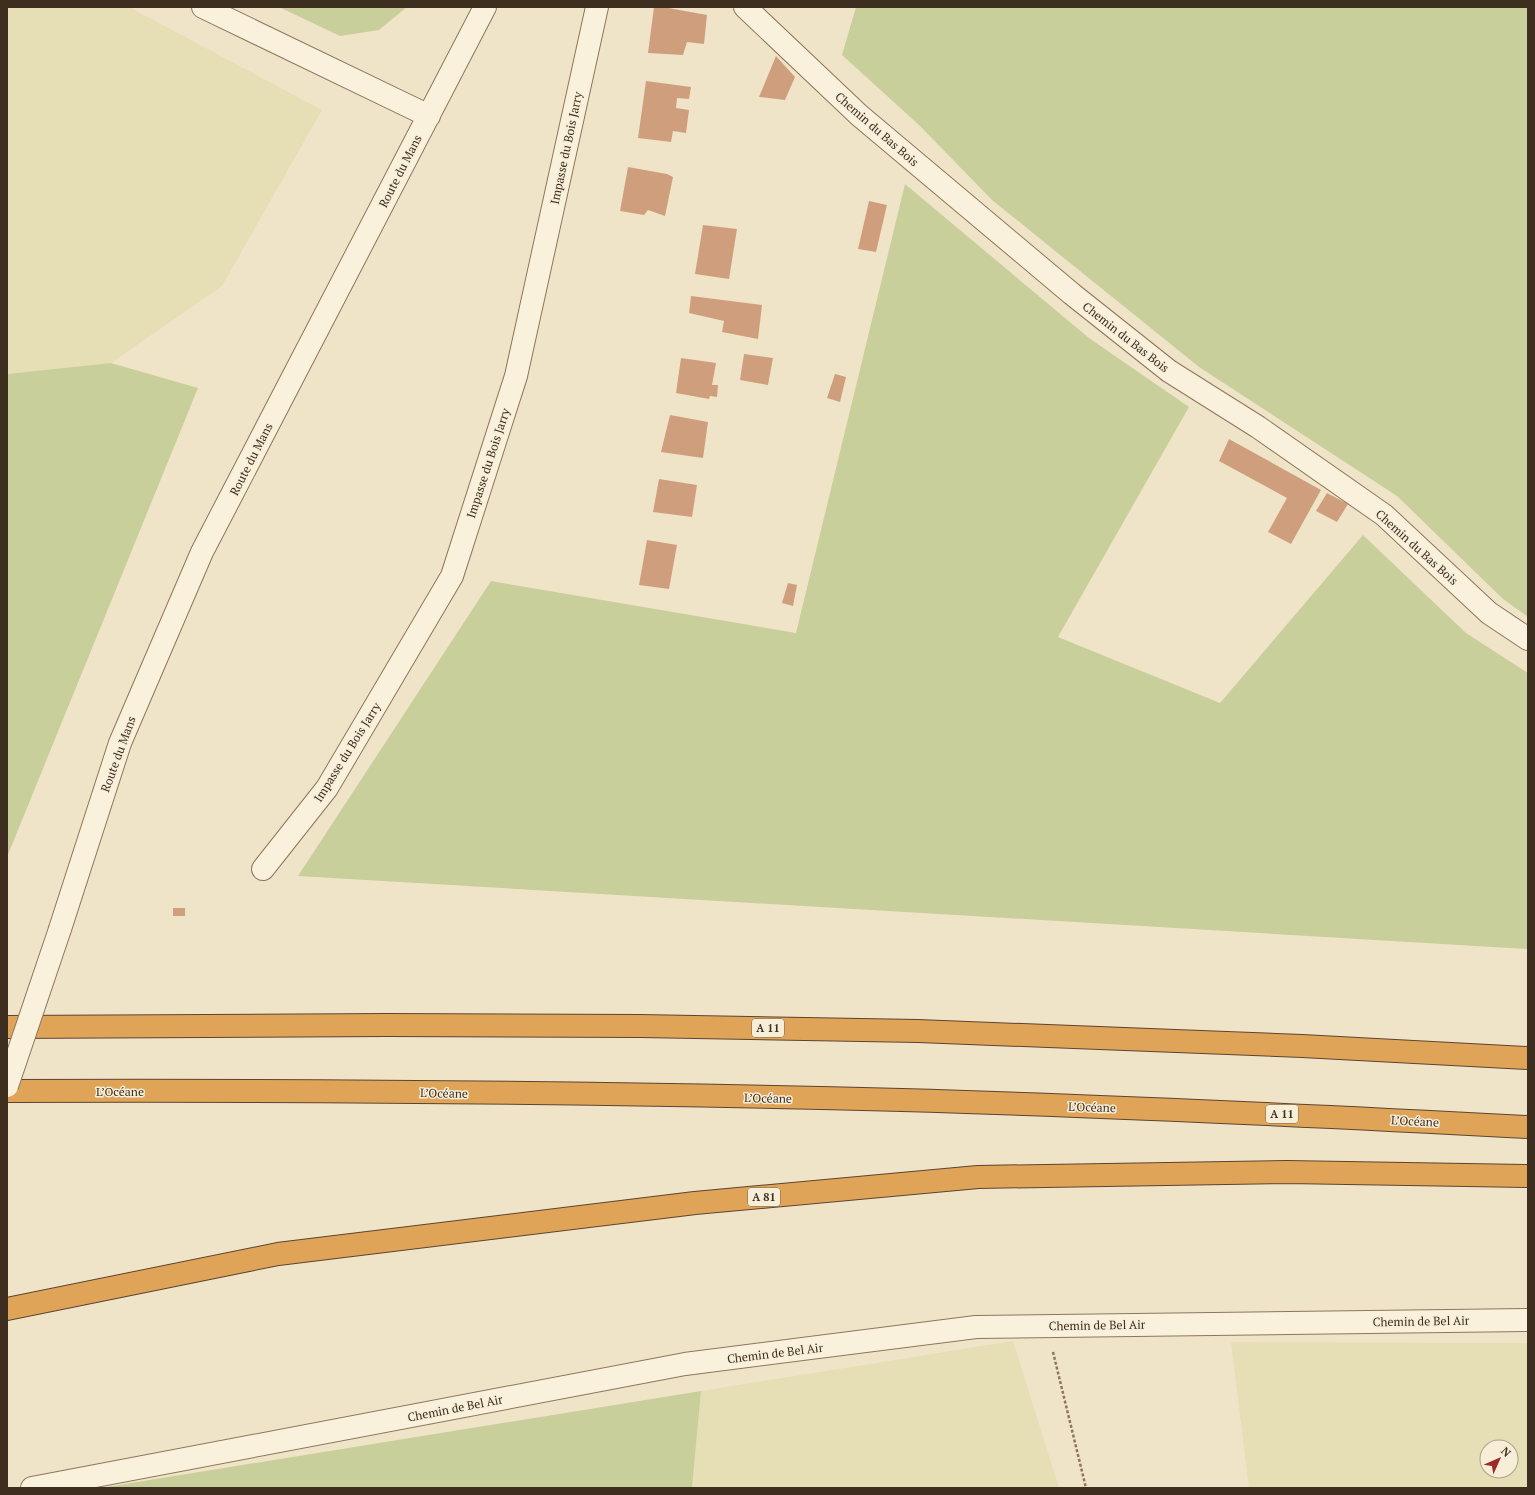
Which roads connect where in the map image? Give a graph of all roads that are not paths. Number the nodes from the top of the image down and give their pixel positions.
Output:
1 (203, 7) edge
2 (485, 7) edge
3 (597, 7) edge
4 (745, 7) edge
5 (429, 116) junction
6 (1528, 639) edge
7 (263, 869) dead end
8 (7, 1027) edge
9 (1528, 1058) edge
10 (7, 1086) edge
11 (7, 1091) edge
12 (1528, 1127) edge
13 (1528, 1176) edge
14 (7, 1309) edge
15 (1528, 1320) edge
16 (32, 1488) edge

1 - 5 street
2 - 5 street, Route du Mans
3 - 7 street, Impasse du Bois Jarry
4 - 6 street, Chemin du Bas Bois
5 - 10 street, Route du Mans, bridge
8 - 9 highway, A 11
11 - 12 highway, L’Océane / A 11
13 - 14 highway, A 81
15 - 16 street, Chemin de Bel Air

